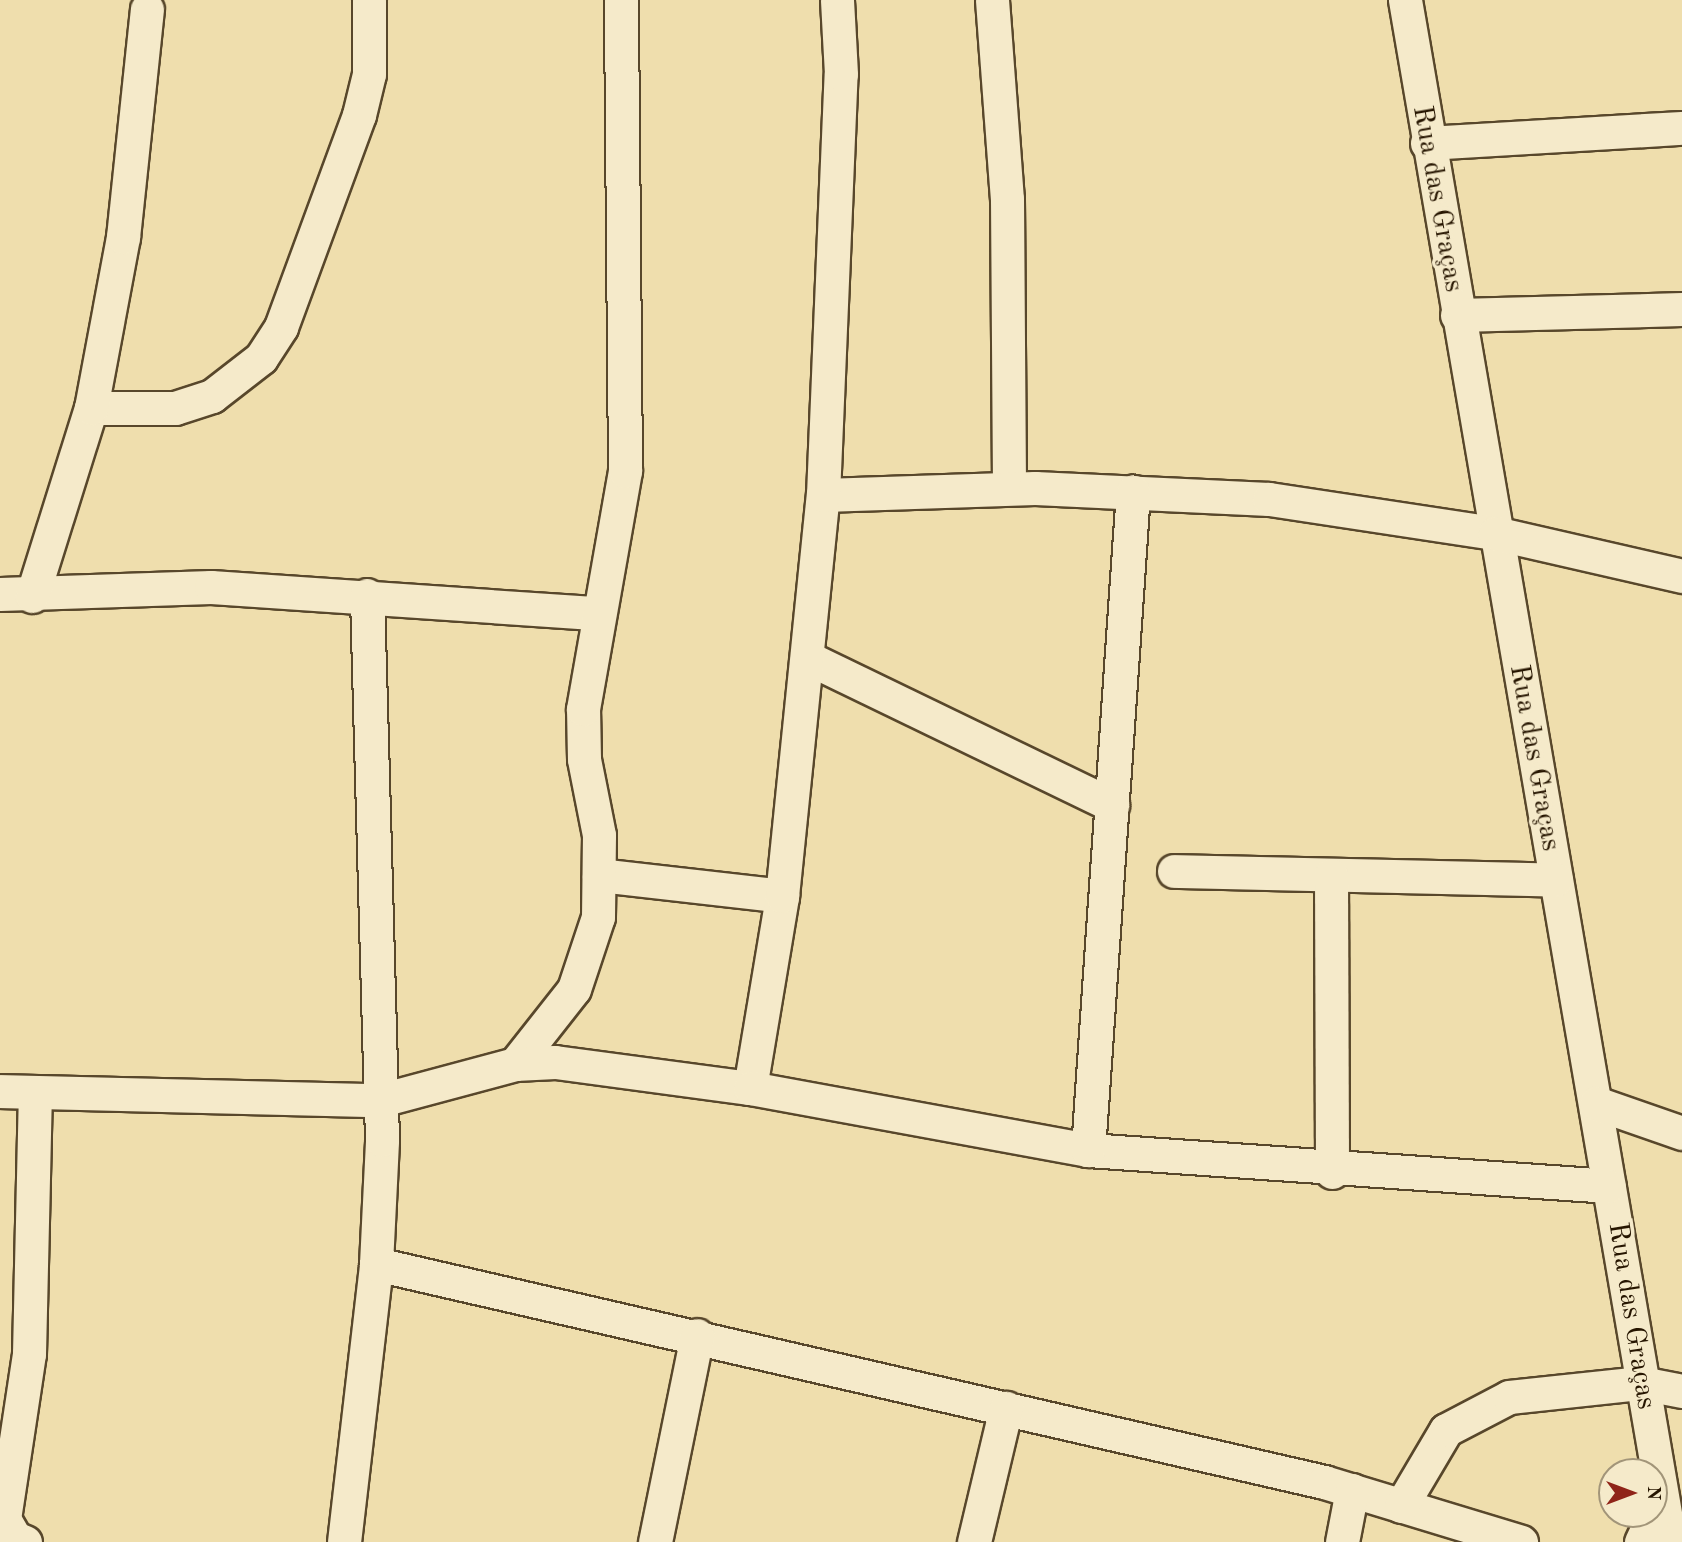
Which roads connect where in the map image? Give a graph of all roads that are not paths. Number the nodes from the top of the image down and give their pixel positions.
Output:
1 (369, 0) edge
2 (621, 0) edge
3 (838, 0) edge
4 (992, 0) edge
5 (1405, 0) edge
6 (147, 9) dead end
7 (1682, 128) edge
8 (1427, 143) junction
9 (1682, 309) edge
10 (1457, 315) junction
11 (91, 408) junction
12 (1009, 488) junction
13 (1133, 492) junction
14 (823, 495) junction
15 (1495, 533) junction
16 (1682, 576) edge
17 (16, 595) edge
18 (367, 595) junction
19 (597, 613) junction
20 (808, 658) junction
21 (1112, 805) junction
22 (1174, 871) dead end
23 (599, 875) junction
24 (1331, 875) junction
25 (1556, 880) junction
26 (782, 896) junction
27 (515, 1064) junction
28 (750, 1088) junction
29 (0, 1091) edge
30 (34, 1092) junction
31 (381, 1100) junction
32 (1596, 1103) junction
33 (1682, 1133) edge
34 (1088, 1150) junction
35 (1332, 1172) junction
36 (1609, 1186) junction
37 (376, 1264) junction
38 (697, 1335) junction
39 (1641, 1383) junction
40 (1682, 1391) edge
41 (1006, 1408) junction
42 (1651, 1458) edge
43 (1352, 1490) junction
44 (1401, 1506) junction
45 (25, 1542) edge
46 (344, 1542) edge
47 (655, 1542) edge
48 (974, 1542) edge
49 (1342, 1542) edge
50 (1521, 1542) edge

1 - 11 street
2 - 19 street
3 - 14 street
4 - 12 street
5 - 8 street, Rua das Graças
6 - 11 street
7 - 8 street
8 - 10 street, Rua das Graças
9 - 10 street
10 - 15 street, Rua das Graças
11 - 17 street
12 - 13 street
12 - 14 street
13 - 15 street
13 - 21 street
14 - 20 street
15 - 16 street
15 - 25 street, Rua das Graças
17 - 18 street
18 - 19 street
18 - 31 street
19 - 23 street
20 - 21 street
20 - 26 street
21 - 34 street
22 - 24 street
23 - 26 street
23 - 27 street
24 - 25 street
24 - 35 street
25 - 32 street, Rua das Graças
26 - 28 street
27 - 28 street
27 - 31 street
28 - 34 street
29 - 30 street
30 - 31 street
30 - 45 street
31 - 37 street
32 - 33 street
32 - 36 street, Rua das Graças
34 - 35 street
35 - 36 street
36 - 39 street, Rua das Graças
37 - 38 street
37 - 46 street
38 - 41 street
38 - 47 street
39 - 40 street
39 - 42 street, Rua das Graças
39 - 44 street
41 - 43 street
41 - 48 street
43 - 44 street
43 - 49 street
44 - 50 street

